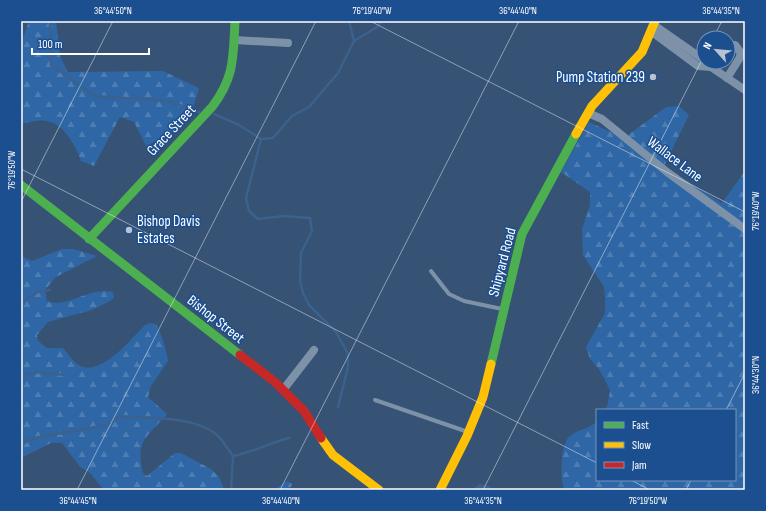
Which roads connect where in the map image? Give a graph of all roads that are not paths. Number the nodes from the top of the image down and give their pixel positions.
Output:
1 (235, 21) edge
2 (654, 26) edge
3 (234, 40) junction
4 (288, 43) dead end
5 (736, 46) edge
6 (696, 55) edge
7 (696, 64) edge
8 (736, 64) edge
9 (717, 70) edge
10 (732, 70) edge
11 (727, 78) junction
12 (745, 90) edge
13 (588, 113) junction
14 (21, 185) edge
15 (745, 229) edge
16 (89, 239) junction
17 (431, 271) dead end
18 (504, 309) junction
19 (314, 350) dead end
20 (283, 390) junction
21 (375, 400) dead end
22 (469, 432) junction
23 (379, 490) edge
24 (440, 490) edge

1 - 3 street, Grace Street
2 - 6 street
2 - 7 street
2 - 13 street, Shipyard Road
3 - 4 street
3 - 16 street, Grace Street
5 - 8 street
9 - 11 street
10 - 11 street
11 - 12 street
13 - 15 street, Wallace Lane
13 - 18 street, Shipyard Road
14 - 16 street, Bishop Street
16 - 20 street, Bishop Street
17 - 18 lane
18 - 22 street, Shipyard Road
19 - 20 street
20 - 23 street, Bishop Street
21 - 22 lane
22 - 24 street, Shipyard Road

